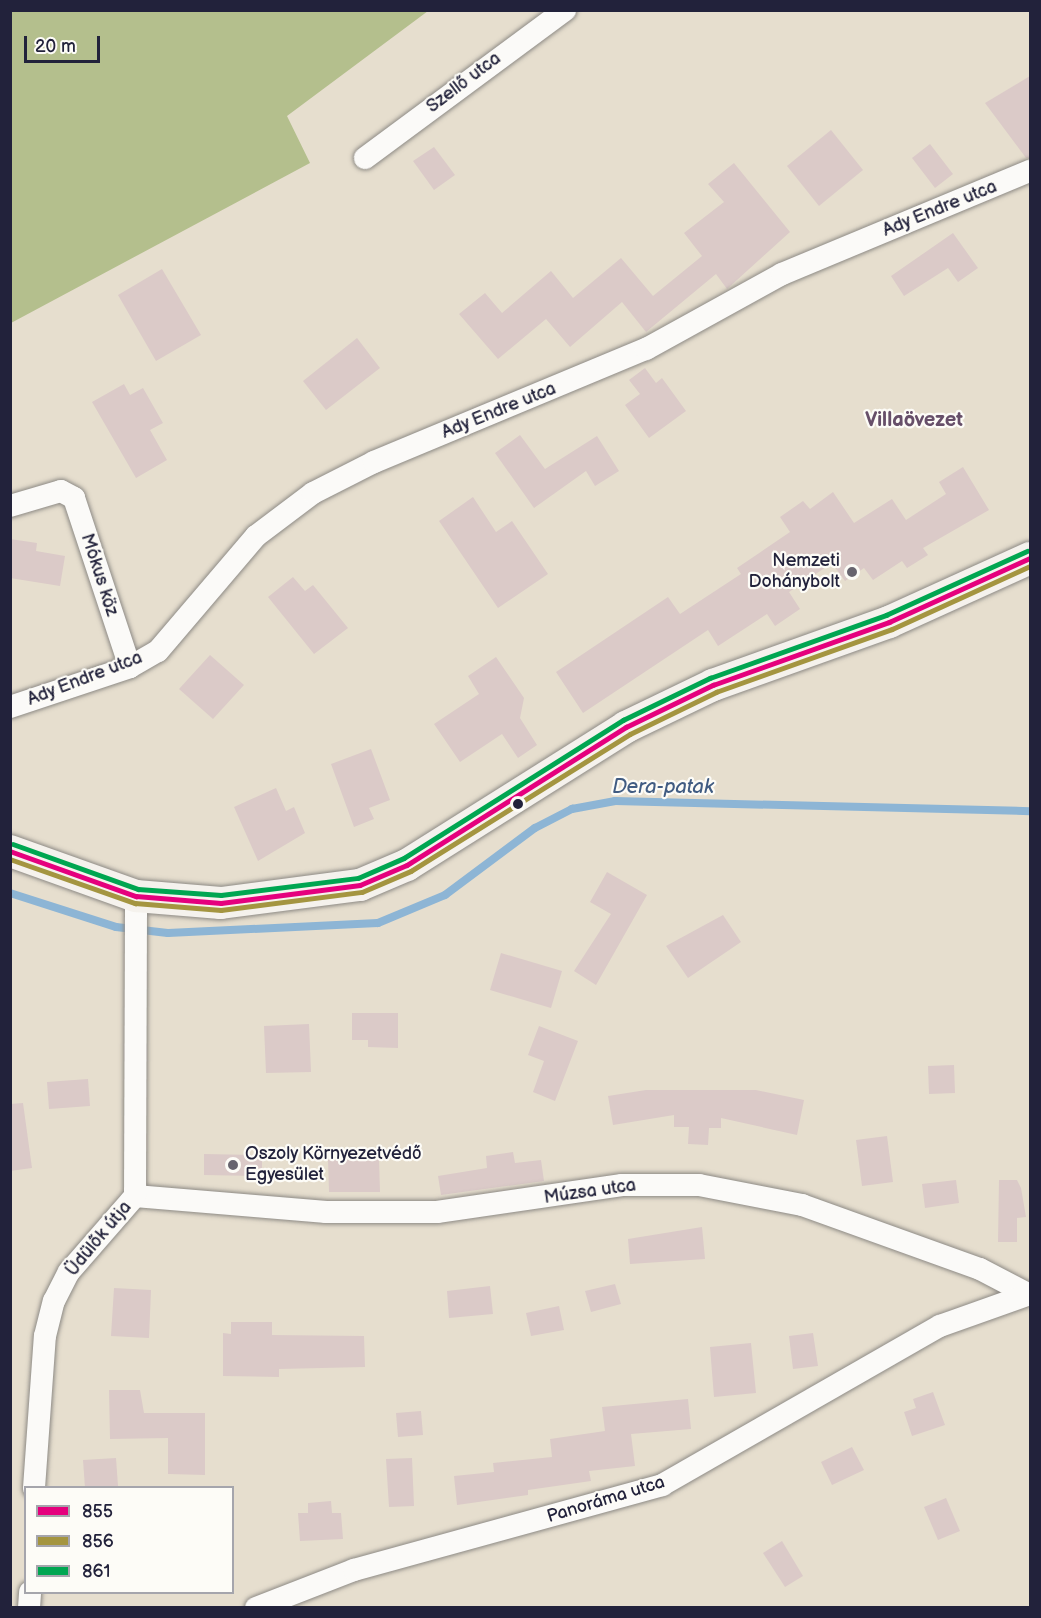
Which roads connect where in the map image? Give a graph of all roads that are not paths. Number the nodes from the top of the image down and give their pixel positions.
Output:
1 (565, 10) edge
2 (364, 158) dead end
3 (1030, 171) edge
4 (10, 506) edge
5 (1030, 558) edge
6 (130, 667) junction
7 (10, 707) edge
8 (10, 851) edge
9 (136, 905) junction
10 (135, 1196) junction
11 (1029, 1294) edge
12 (34, 1486) edge
13 (256, 1608) edge

1 - 2 street, Szellő utca
3 - 6 street, Ady Endre utca
4 - 6 street, Mókus köz
5 - 9 main road
6 - 7 street, Ady Endre utca
8 - 9 main road
9 - 10 street, Üdülők útja
10 - 11 street, Múzsa utca
10 - 12 street, Üdülők útja
11 - 13 street, Panoráma utca

